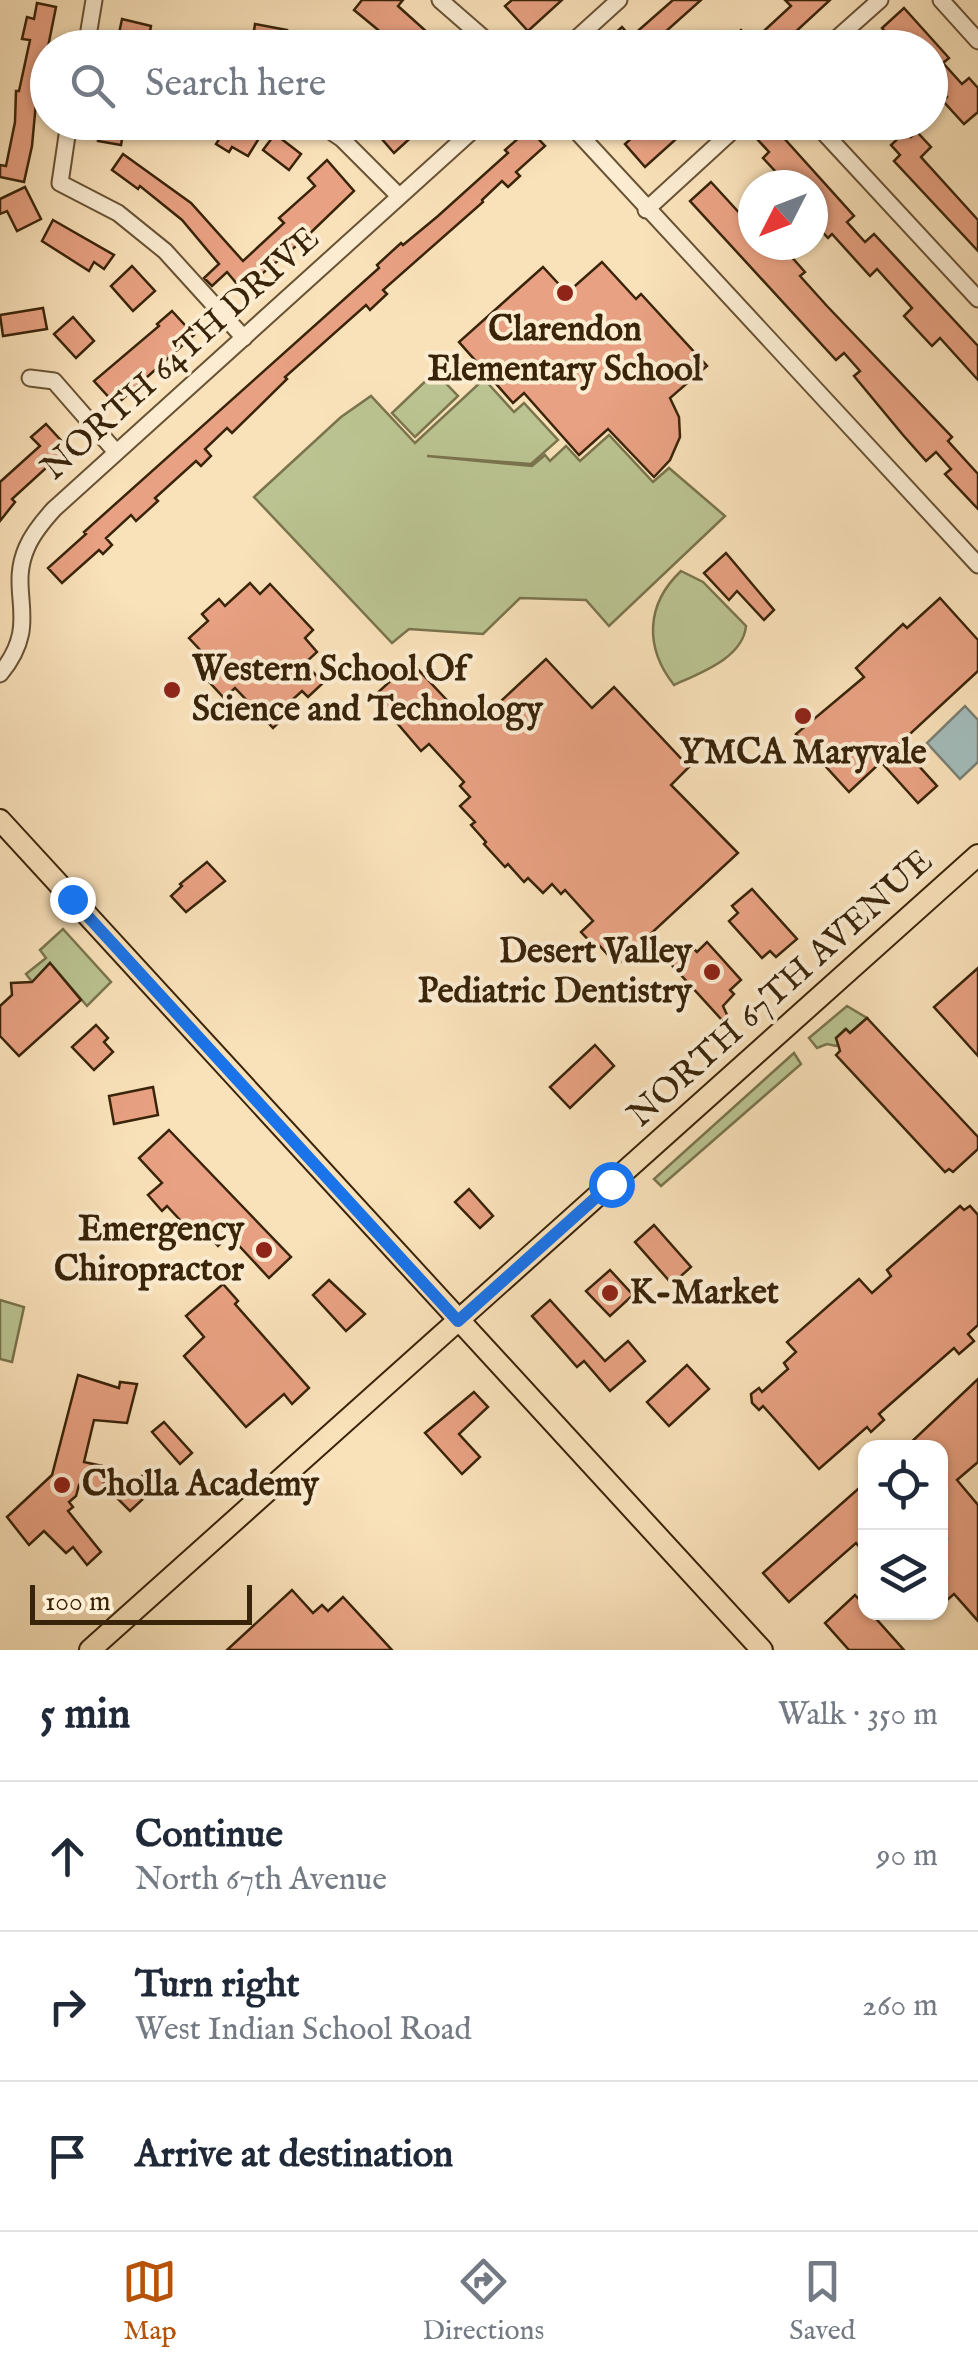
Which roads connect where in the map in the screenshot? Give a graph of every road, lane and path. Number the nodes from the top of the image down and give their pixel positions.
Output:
1 (94, 0) edge
2 (440, 0) edge
3 (619, 0) edge
4 (880, 0) edge
5 (940, 0) edge
6 (89, 30) edge
7 (474, 30) edge
8 (586, 30) edge
9 (846, 30) edge
10 (978, 41) edge
11 (66, 140) edge
12 (342, 140) edge
13 (462, 140) edge
14 (584, 140) edge
15 (722, 140) edge
16 (831, 140) edge
17 (399, 196) junction
18 (646, 210) junction
19 (978, 299) edge
20 (244, 338) junction
21 (30, 378) dead end
22 (116, 452) junction
23 (978, 565) edge
24 (0, 674) edge
25 (0, 820) edge
26 (978, 856) edge
27 (458, 1321) junction
28 (90, 1650) edge
29 (762, 1650) edge

1 - 6 street
2 - 7 street
3 - 8 street
4 - 9 street
5 - 10 street
11 - 20 street
12 - 17 street
13 - 17 street, NORTH 64TH DRIVE
14 - 18 street
15 - 18 street
16 - 19 street
17 - 20 street, NORTH 64TH DRIVE
18 - 23 street
20 - 22 street, NORTH 64TH DRIVE
21 - 22 street
22 - 24 street, NORTH 64TH DRIVE
25 - 27 main road
26 - 27 main road, NORTH 67TH AVENUE
27 - 28 main road, NORTH 67TH AVENUE
27 - 29 main road

